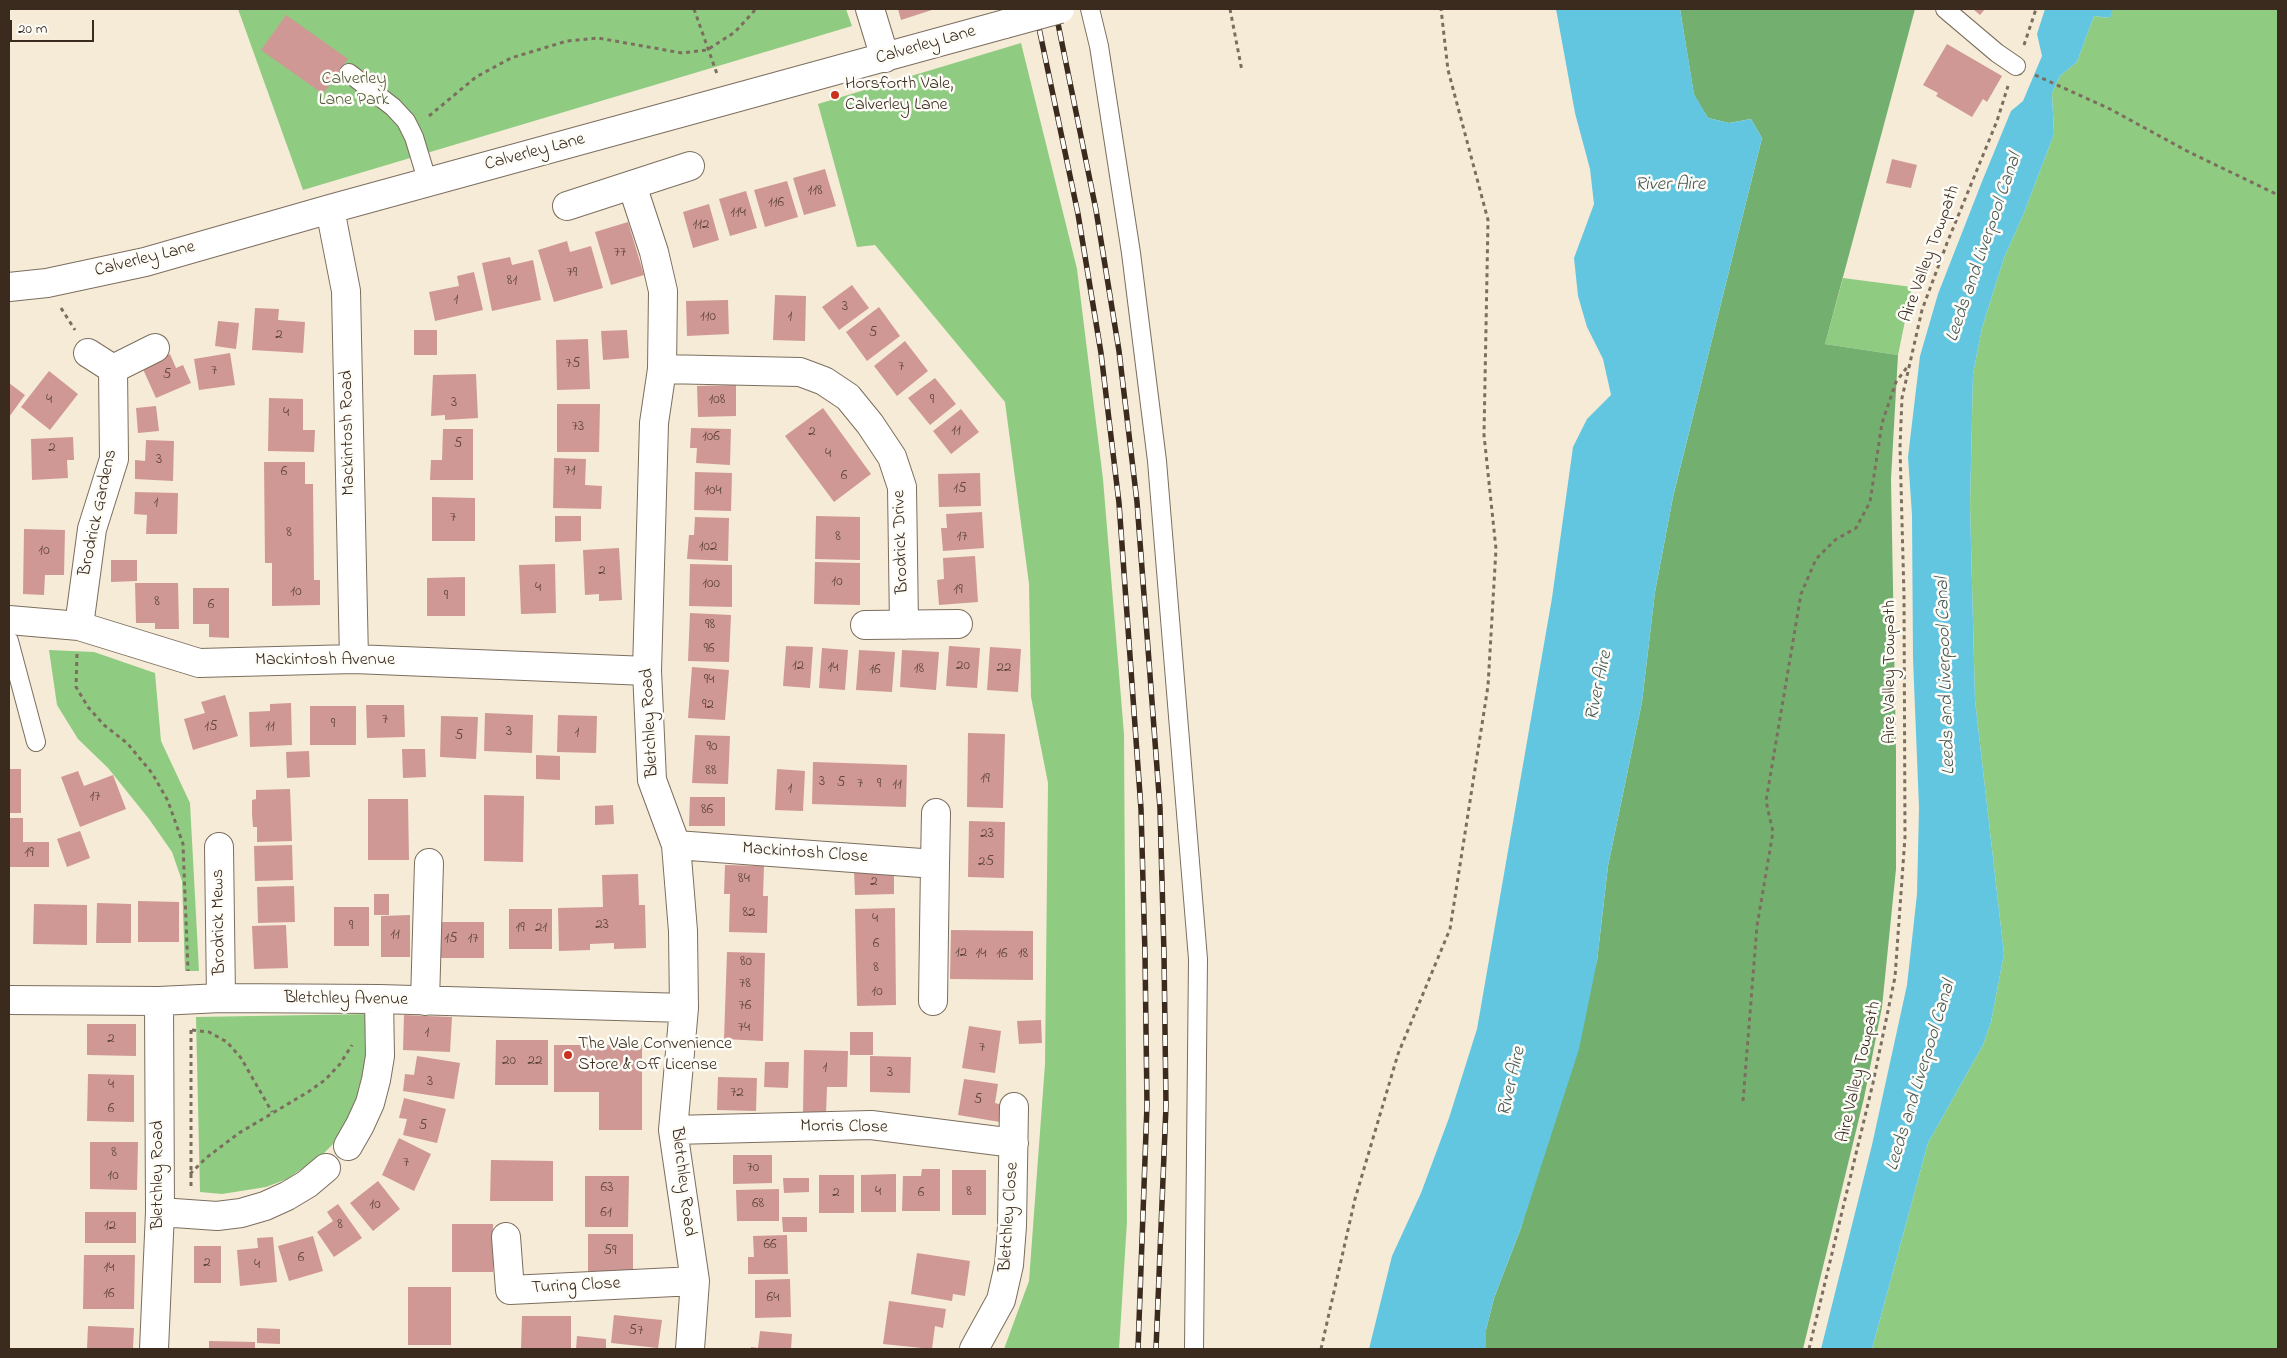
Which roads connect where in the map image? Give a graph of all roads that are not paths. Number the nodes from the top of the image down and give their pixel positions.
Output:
1 (870, 9) edge
2 (1060, 9) edge
3 (1090, 9) edge
4 (1945, 9) edge
5 (885, 58) junction
6 (2016, 66) road end
7 (349, 73) dead end
8 (690, 166) dead end
9 (428, 182) junction
10 (632, 185) junction
11 (567, 206) dead end
12 (330, 210) junction
13 (9, 286) edge
14 (156, 348) dead end
15 (88, 353) road end
16 (113, 369) junction
17 (662, 369) junction
18 (9, 620) edge
19 (958, 624) dead end
20 (864, 625) dead end
21 (904, 625) junction
22 (78, 626) junction
23 (9, 641) edge
24 (354, 659) junction
25 (647, 671) junction
26 (36, 742) dead end
27 (936, 812) dead end
28 (676, 845) junction
29 (219, 847) dead end
30 (429, 863) dead end
31 (934, 864) junction
32 (221, 998) junction
33 (370, 999) junction
34 (9, 1000) edge
35 (159, 1001) junction
36 (426, 1001) junction
37 (933, 1001) dead end
38 (684, 1008) junction
39 (1014, 1107) dead end
40 (673, 1130) junction
41 (1014, 1144) junction
42 (348, 1146) dead end
43 (326, 1168) dead end
44 (160, 1212) junction
45 (506, 1237) dead end
46 (695, 1281) junction
47 (154, 1349) edge
48 (690, 1349) edge
49 (974, 1349) edge
50 (1194, 1349) edge

1 - 5 street
2 - 5 street, Calverley Lane, bridge
3 - 50 lane
4 - 6 lane
5 - 9 street, Calverley Lane
7 - 9 lane
8 - 10 street
9 - 12 street, Calverley Lane
10 - 11 street
10 - 17 street, Bletchley Road
12 - 13 street, Calverley Lane
12 - 24 street, Mackintosh Road
14 - 16 street
15 - 16 street
16 - 22 street, Brodrick Gardens
17 - 21 street, Brodrick Drive
17 - 25 street, Bletchley Road
18 - 22 street, Mackintosh Avenue
19 - 21 street
20 - 21 street
22 - 24 street, Mackintosh Avenue
23 - 26 lane
24 - 25 street, Mackintosh Avenue
25 - 28 street, Bletchley Road
27 - 31 street
28 - 31 street, Mackintosh Close
28 - 38 street, Bletchley Road
29 - 32 street, Brodrick Mews
30 - 36 street
31 - 37 street
32 - 33 street, Bletchley Avenue
32 - 35 street, Bletchley Avenue
33 - 36 street, Bletchley Avenue
33 - 42 street
34 - 35 street, Bletchley Avenue
35 - 44 street, Bletchley Road
36 - 38 street, Bletchley Avenue
38 - 40 street, Bletchley Road
39 - 41 street, Bletchley Close
40 - 41 street, Morris Close
40 - 46 street, Bletchley Road
41 - 49 street, Bletchley Close
43 - 44 street
44 - 47 street, Bletchley Road
45 - 46 street, Turing Close
46 - 48 street, Bletchley Road

